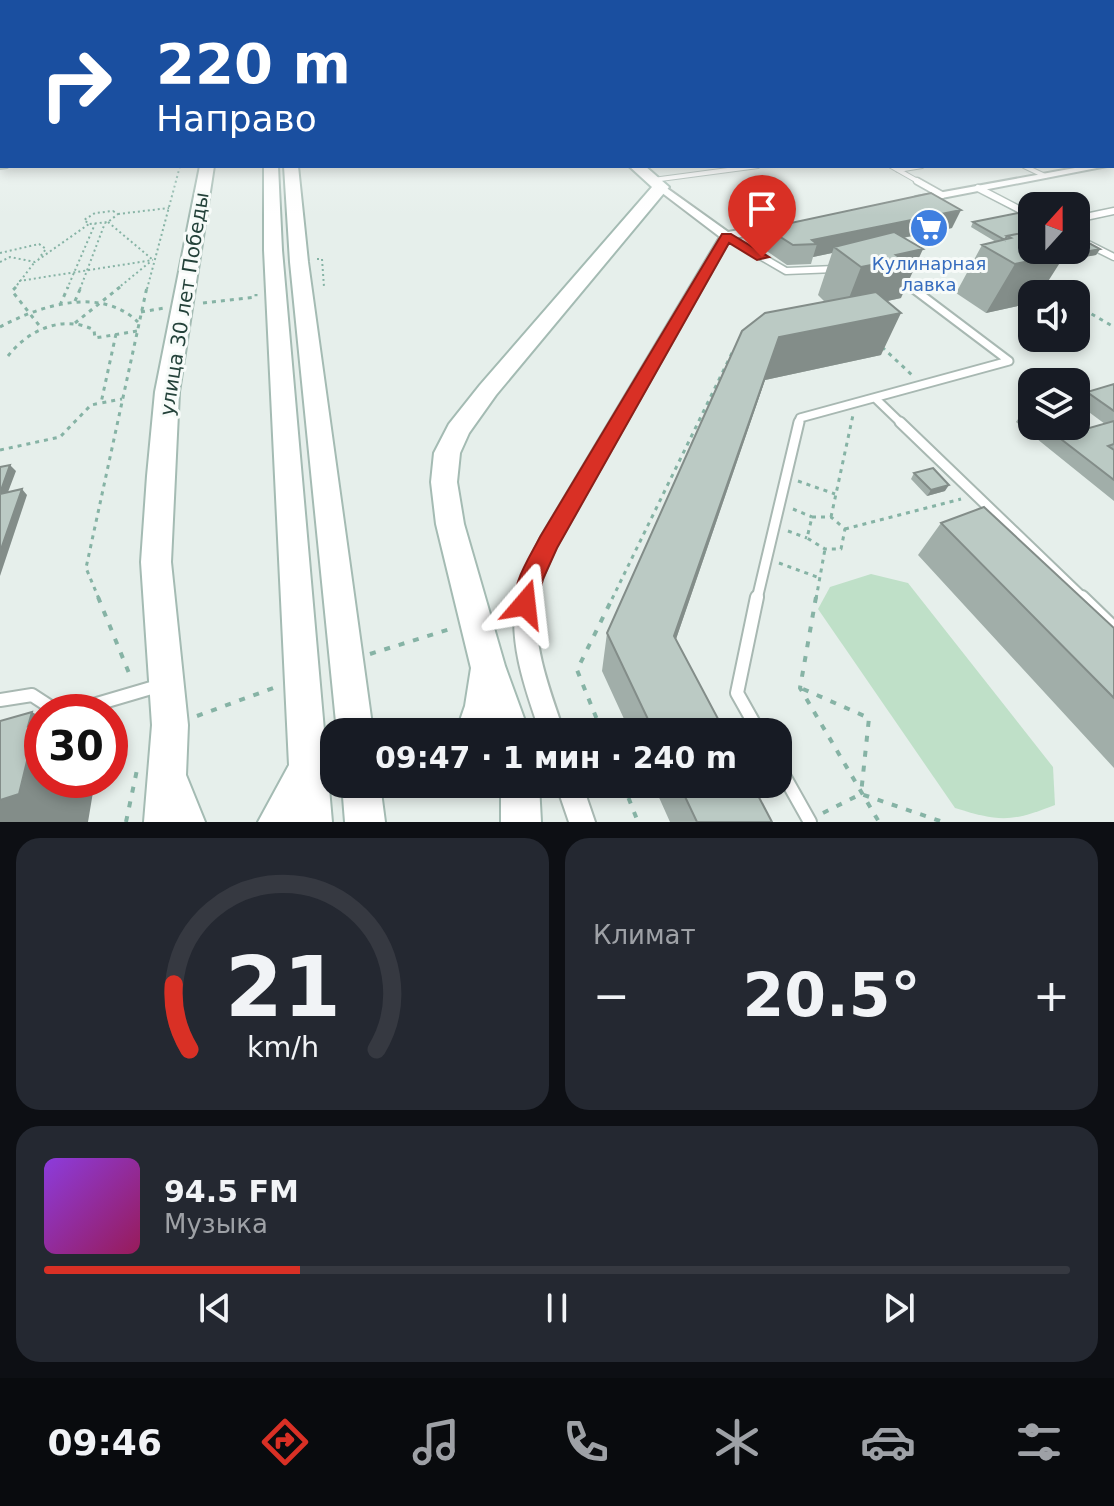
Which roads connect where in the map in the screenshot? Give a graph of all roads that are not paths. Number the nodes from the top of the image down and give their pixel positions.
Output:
1 (207, 168) edge
2 (271, 168) edge
3 (291, 168) edge
4 (740, 168) edge
5 (894, 168) edge
6 (910, 168) edge
7 (1028, 168) edge
8 (1079, 168) edge
9 (897, 170) junction
10 (1045, 176) junction
11 (650, 178) edge
12 (978, 188) junction
13 (942, 195) junction
14 (911, 201) edge
15 (1018, 209) edge
16 (1114, 211) edge
17 (1090, 216) edge
18 (788, 225) edge
19 (726, 236) junction
20 (1090, 245) edge
21 (1114, 246) edge
22 (285, 248) junction
23 (1100, 250) junction
24 (1114, 257) edge
25 (842, 268) edge
26 (896, 275) edge
27 (875, 398) junction
28 (1114, 628) edge
29 (488, 666) junction
30 (151, 688) junction
31 (0, 700) edge
32 (353, 718) edge
33 (479, 718) edge
34 (506, 718) edge
35 (548, 718) edge
36 (751, 718) edge
37 (309, 764) junction
38 (153, 769) junction
39 (792, 790) edge
40 (362, 798) edge
41 (520, 798) edge
42 (574, 798) edge
43 (810, 821) edge
44 (164, 822) edge
45 (185, 822) edge
46 (278, 822) edge
47 (312, 822) edge
48 (365, 822) edge
49 (521, 822) edge
50 (582, 822) edge

1 - 30 main road, улица 30 лет Победы
2 - 22 main road
3 - 22 main road
4 - 11 lane
5 - 9 lane
6 - 9 lane
7 - 10 lane
8 - 10 street
9 - 13 lane
10 - 12 street
11 - 19 street
11 - 29 main road
12 - 13 street
12 - 15 lane
13 - 14 street
16 - 17 lane
18 - 19 street
19 - 25 lane
19 - 35 street
20 - 23 lane
21 - 23 lane
22 - 32 main road
22 - 37 main road
23 - 24 lane
26 - 27 lane
27 - 28 lane
27 - 36 lane
29 - 33 main road
29 - 34 main road
30 - 31 lane
30 - 38 main road, улица 30 лет Победы
37 - 46 main road
37 - 47 main road
38 - 44 main road, улица 30 лет Победы
38 - 45 main road
39 - 43 lane
40 - 48 main road
41 - 49 main road
42 - 50 street

